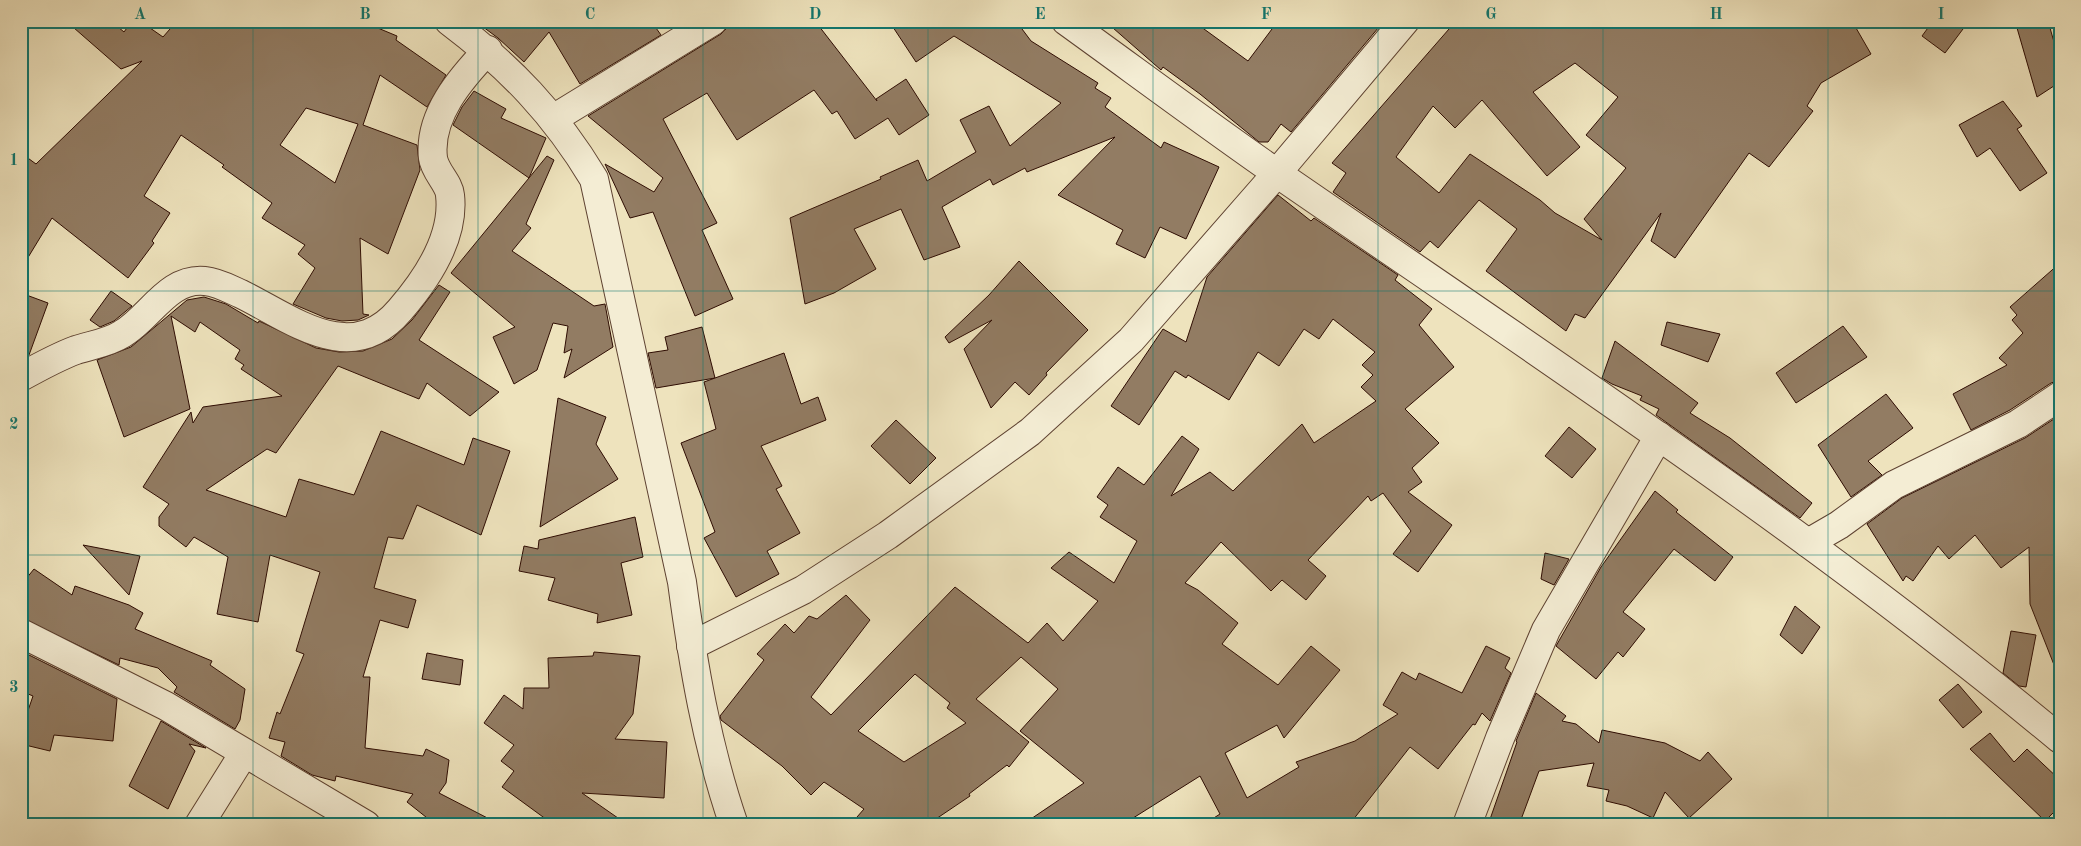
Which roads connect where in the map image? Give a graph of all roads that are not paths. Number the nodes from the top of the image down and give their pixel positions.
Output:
1 (449, 21) edge
2 (713, 21) edge
3 (1066, 21) edge
4 (1405, 21) edge
5 (488, 50) junction
6 (553, 119) junction
7 (1277, 173) junction
8 (21, 377) edge
9 (2060, 396) edge
10 (1659, 436) junction
11 (1808, 543) junction
12 (21, 633) edge
13 (691, 646) junction
14 (2060, 739) edge
15 (244, 753) junction
16 (199, 825) edge
17 (366, 825) edge
18 (734, 825) edge
19 (1467, 825) edge

1 - 5 street
2 - 6 street
3 - 7 street
4 - 7 street
5 - 6 street
5 - 8 street
6 - 13 street
7 - 10 street
7 - 13 street
9 - 11 street
10 - 11 street
10 - 19 street
11 - 14 street
12 - 15 street
13 - 18 street
15 - 16 street
15 - 17 street

